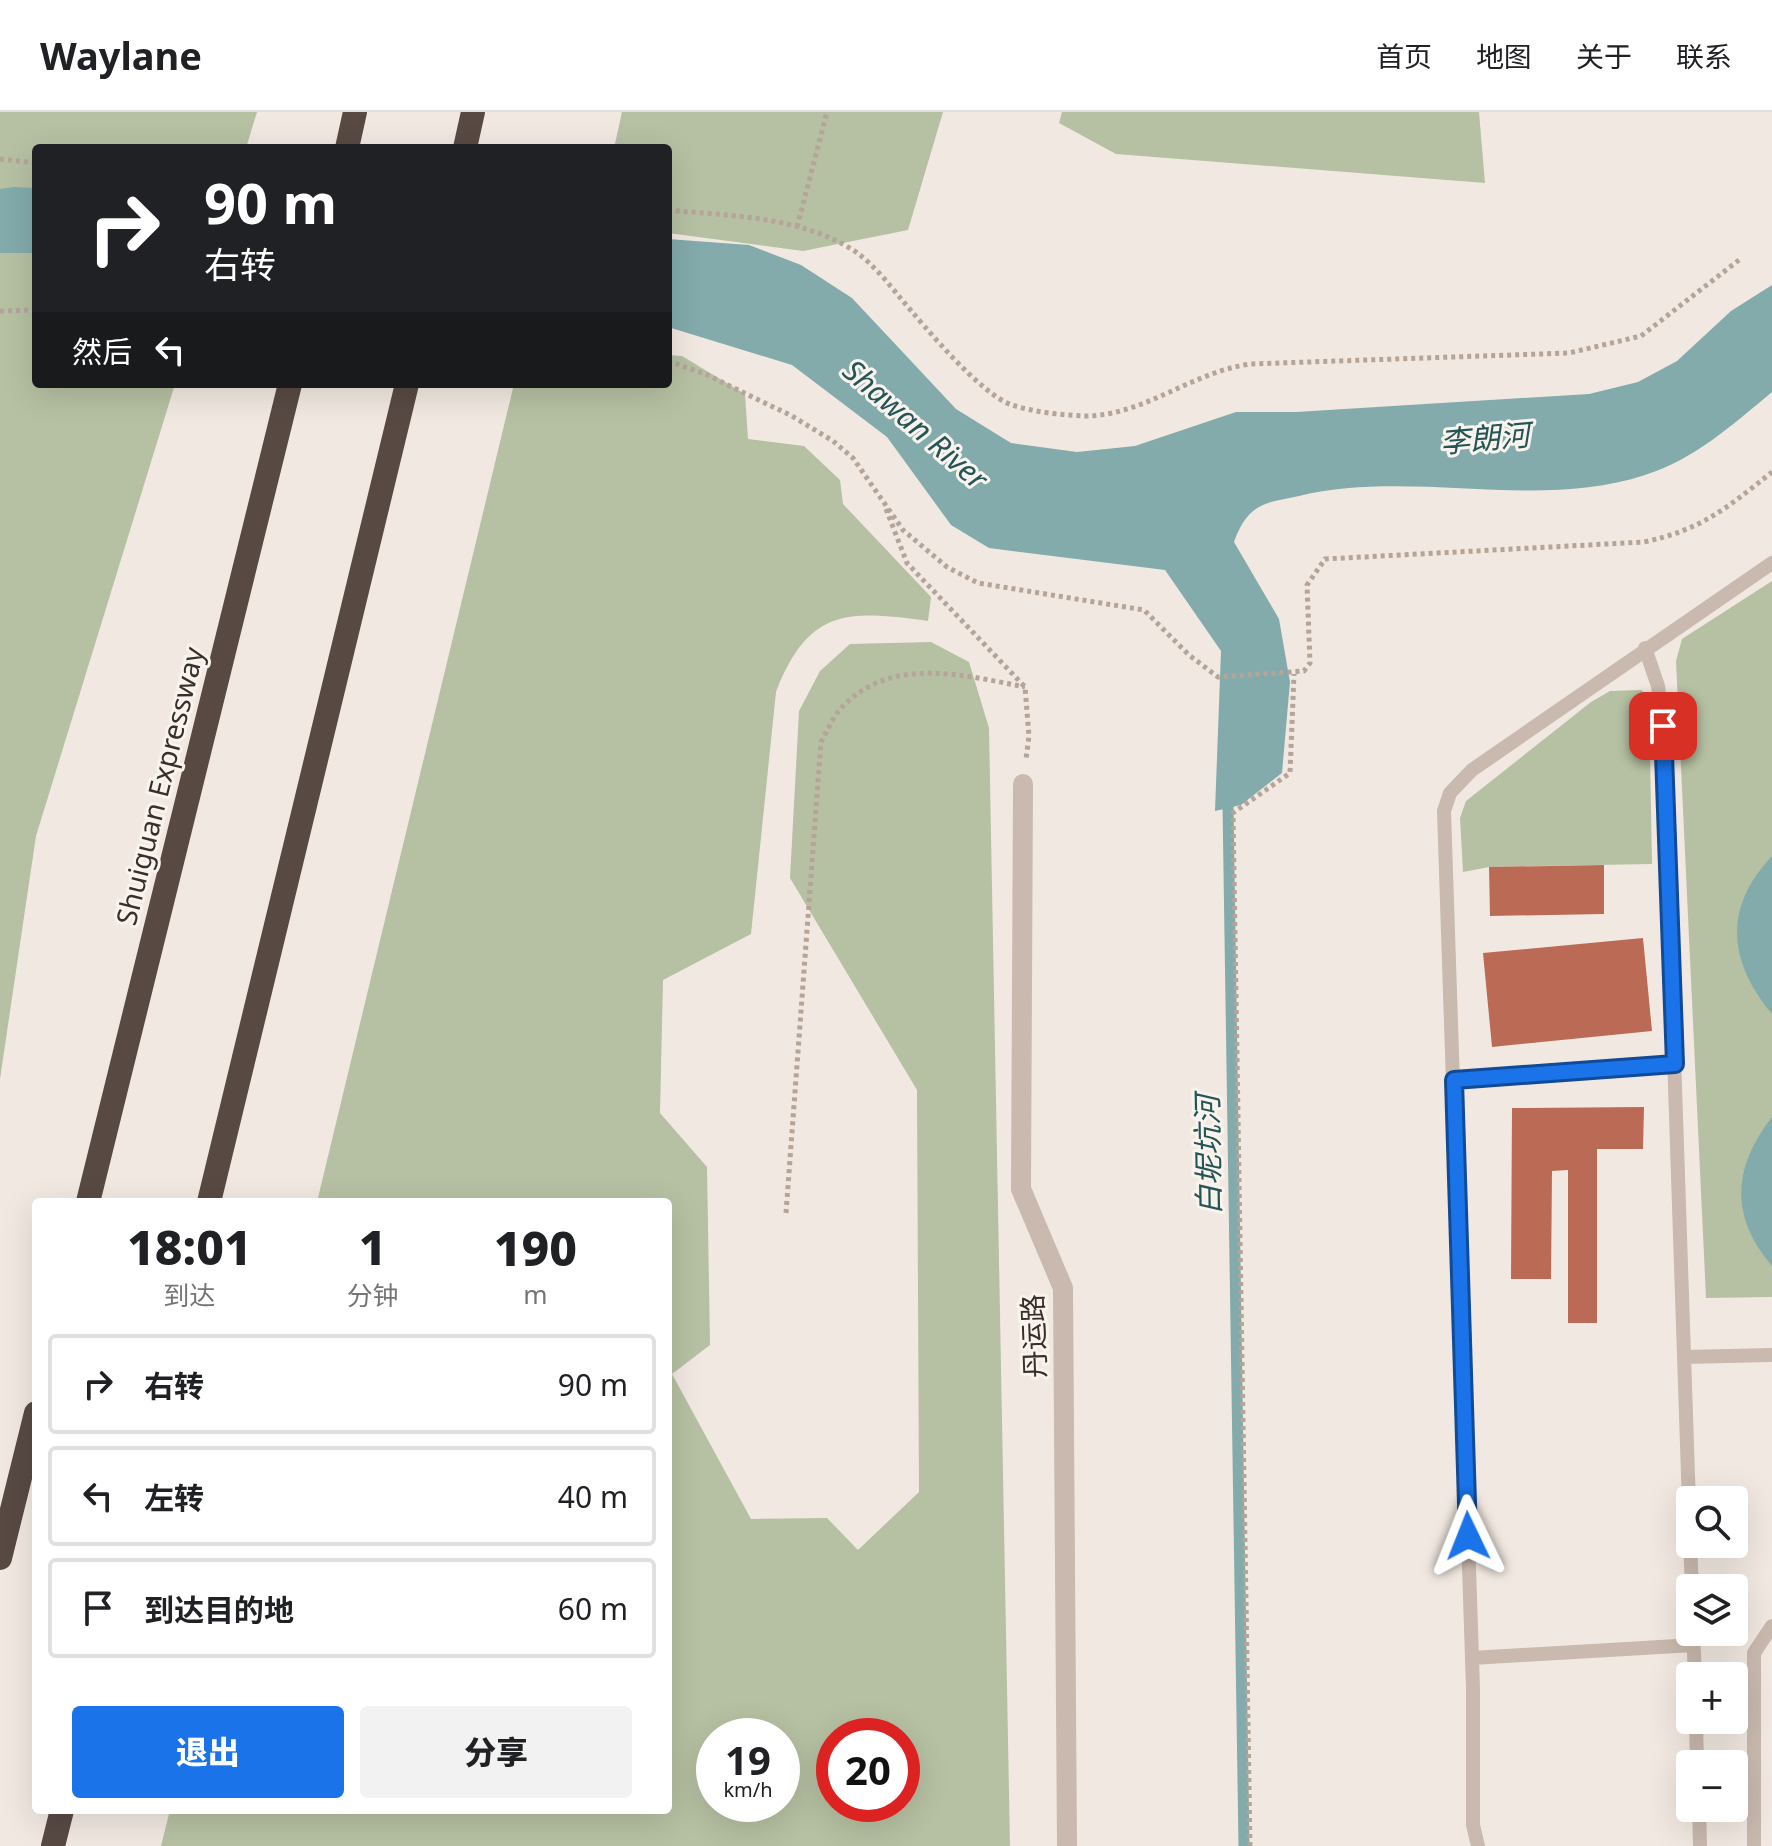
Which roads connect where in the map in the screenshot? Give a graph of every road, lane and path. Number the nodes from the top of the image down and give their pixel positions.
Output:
1 (355, 112) edge
2 (473, 112) edge
3 (827, 112) edge
4 (348, 144) edge
5 (466, 144) edge
6 (0, 159) edge
7 (32, 163) edge
8 (672, 210) edge
9 (797, 227) junction
10 (1739, 260) dead end
11 (32, 310) edge
12 (0, 311) edge
13 (672, 362) edge
14 (289, 388) edge
15 (406, 388) edge
16 (1772, 472) edge
17 (884, 504) junction
18 (1772, 563) edge
19 (1645, 648) junction
20 (1294, 674) junction
21 (1025, 687) junction
22 (1023, 784) joint
23 (1675, 1064) junction
24 (1454, 1080) junction
25 (89, 1198) edge
26 (210, 1198) edge
27 (786, 1213) dead end
28 (1772, 1355) edge
29 (1684, 1357) junction
30 (32, 1429) edge
31 (1688, 1486) edge
32 (0, 1558) edge
33 (1772, 1626) edge
34 (1676, 1640) edge
35 (1472, 1658) junction
36 (61, 1814) edge
37 (1699, 1822) edge
38 (53, 1846) edge
39 (1067, 1846) edge
40 (1250, 1846) edge
41 (1478, 1846) edge
42 (1700, 1846) edge
43 (1754, 1846) edge

1 - 4 highway
2 - 5 highway
3 - 9 path
6 - 7 path
8 - 9 path
9 - 10 path
11 - 12 path
13 - 17 path
14 - 25 highway, Shuiguan Expressway
15 - 26 highway
16 - 20 path
17 - 20 path
17 - 21 path
18 - 19 lane
19 - 23 lane
19 - 24 lane
20 - 40 path
21 - 22 path
21 - 27 path
22 - 39 street, 丹运路
23 - 24 lane
23 - 29 lane
24 - 35 lane
28 - 29 lane
29 - 31 lane
30 - 32 highway
33 - 43 lane
34 - 35 lane
35 - 41 lane
36 - 38 highway
37 - 42 lane

